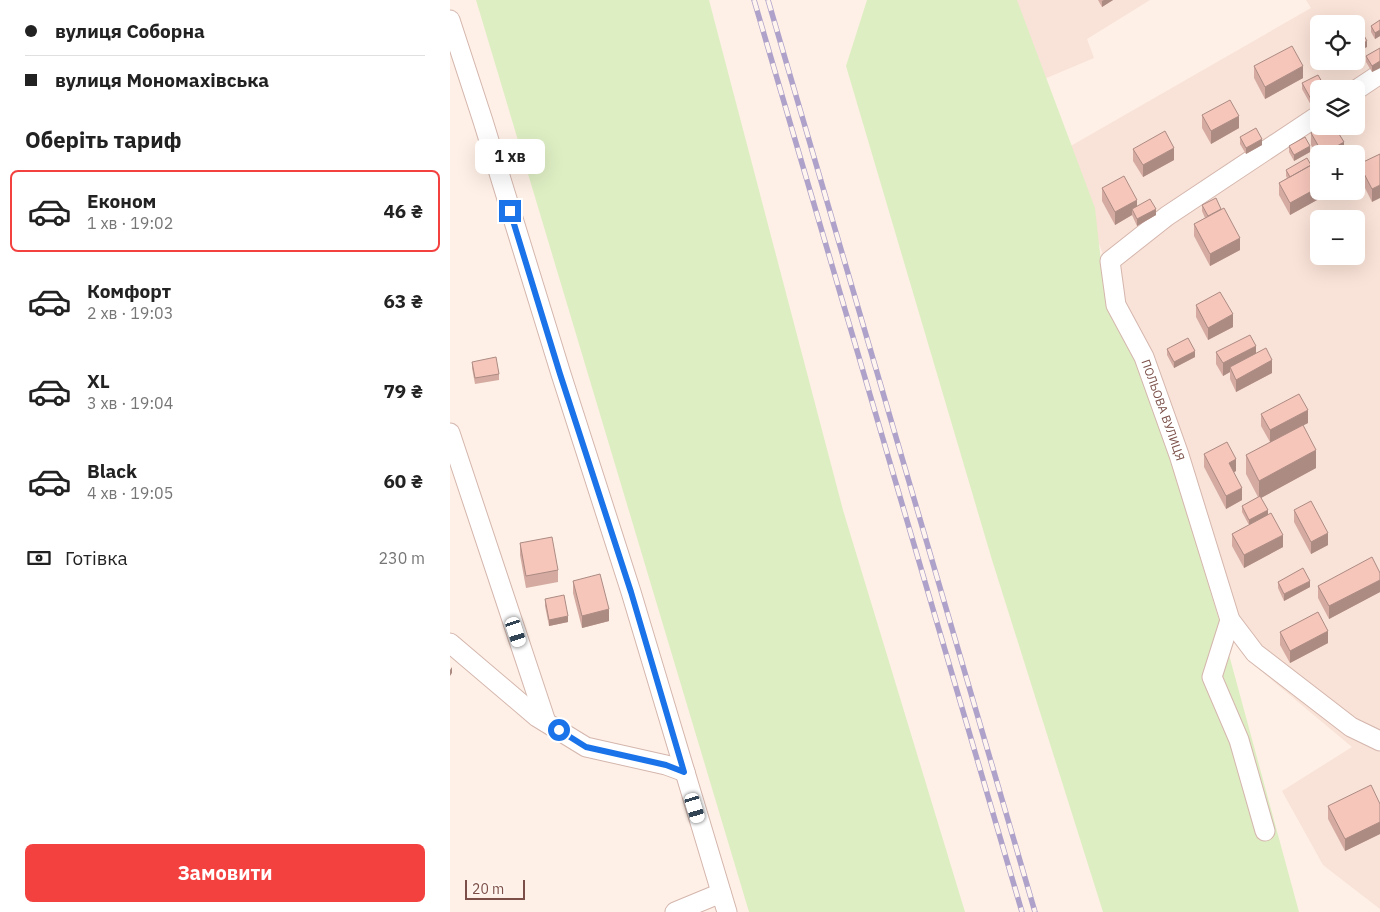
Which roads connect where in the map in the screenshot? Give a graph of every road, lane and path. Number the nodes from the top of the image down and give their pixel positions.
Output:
1 (451, 25) edge
2 (1380, 74) edge
3 (1365, 84) edge
4 (1310, 121) edge
5 (450, 433) edge
6 (1230, 620) junction
7 (450, 643) edge
8 (546, 722) junction
9 (1380, 741) edge
10 (684, 772) junction
11 (1265, 831) dead end
12 (721, 893) junction
13 (675, 912) edge
14 (727, 912) edge

1 - 10 street
2 - 3 street
4 - 6 street, ПОЛЬОВА ВУЛИЦЯ
5 - 8 street
6 - 9 street, ПОЛЬОВА ВУЛИЦЯ
6 - 11 street
7 - 8 street
8 - 10 street
10 - 12 street
12 - 13 street
12 - 14 street

